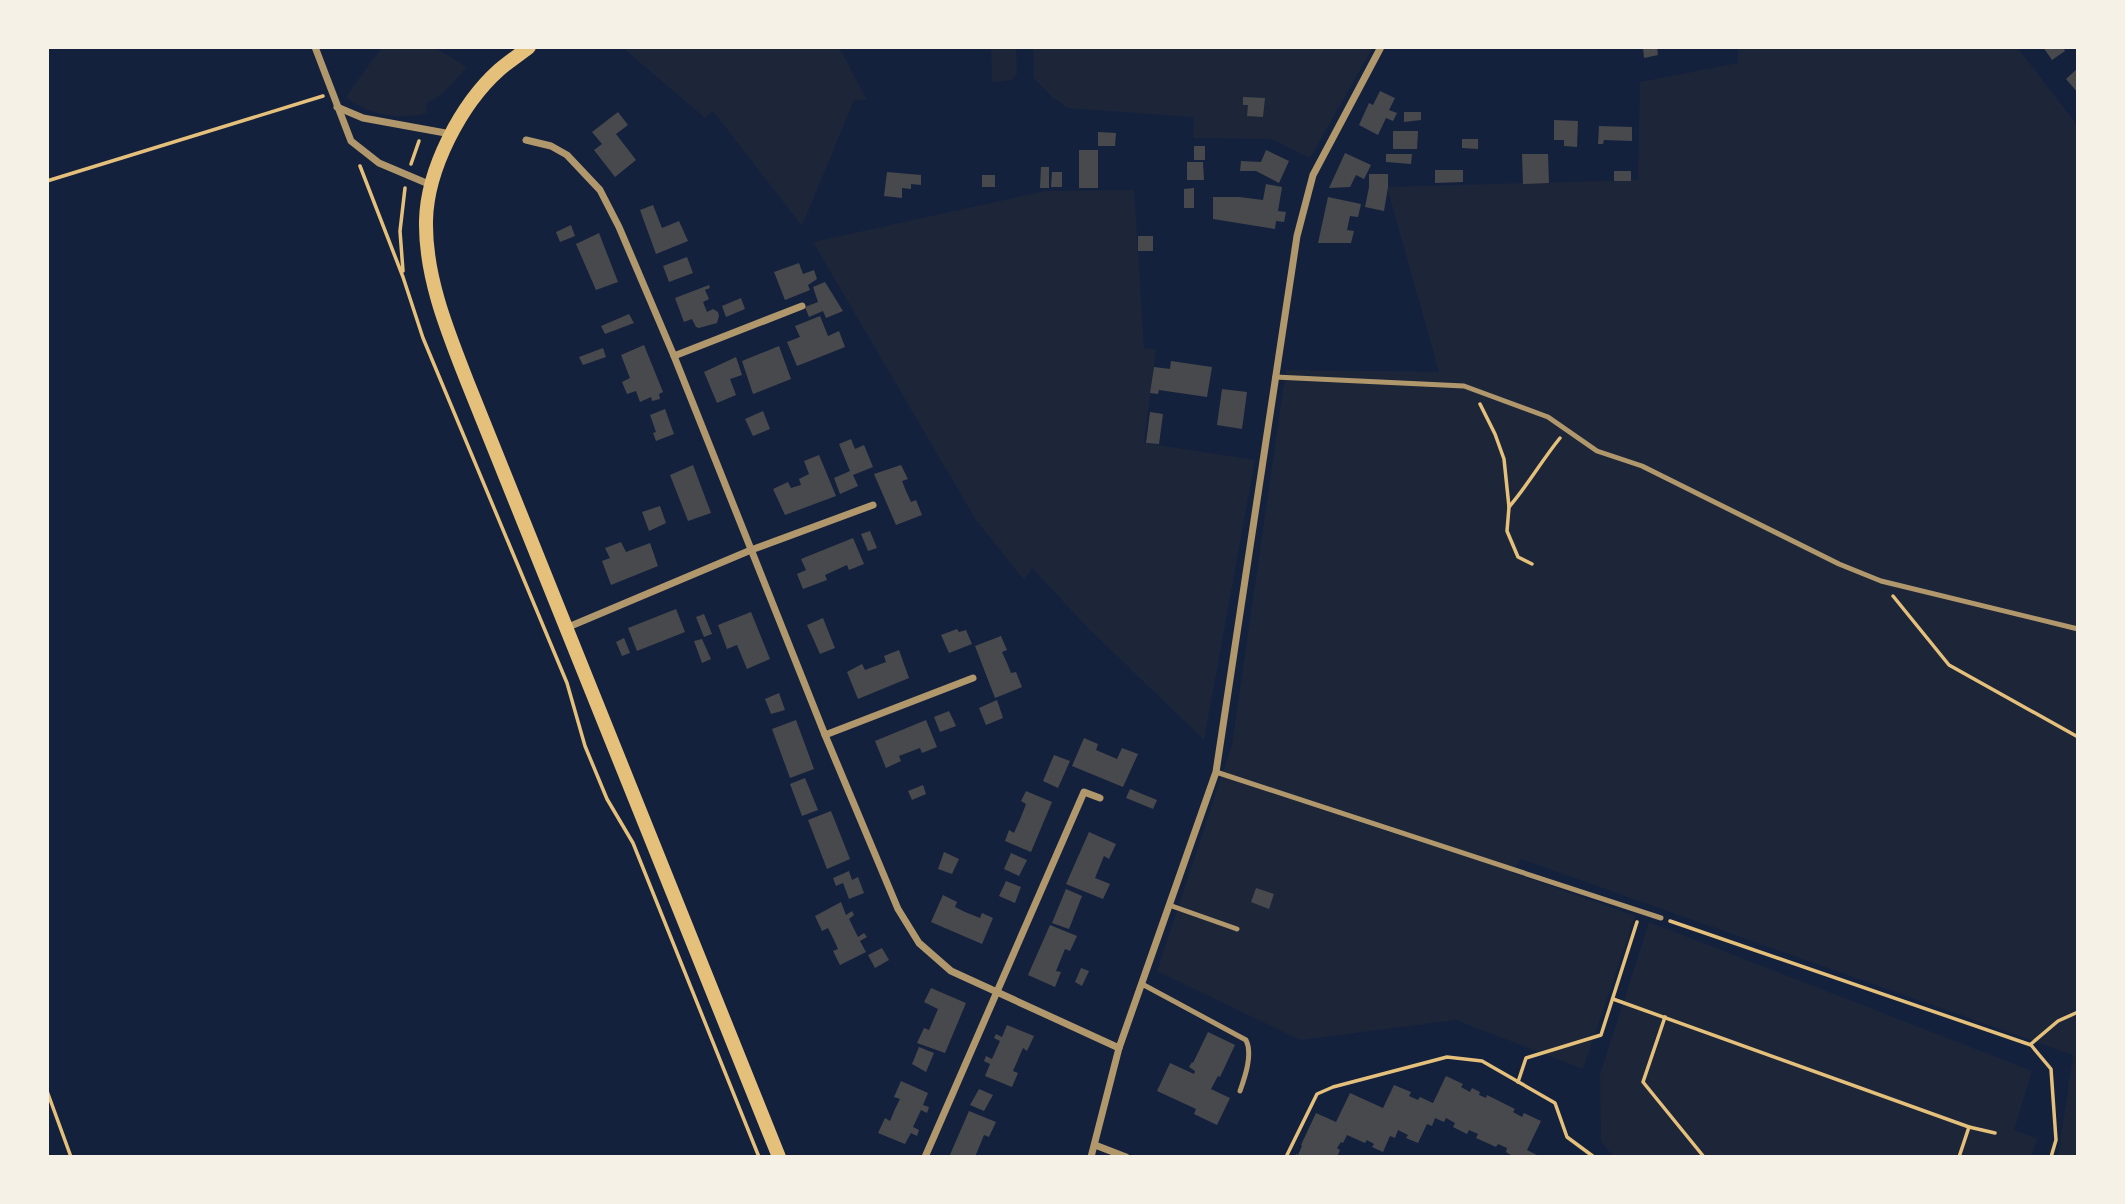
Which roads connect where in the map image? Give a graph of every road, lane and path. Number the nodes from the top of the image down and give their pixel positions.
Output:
1 (314, 47) edge
2 (529, 47) edge
3 (1381, 47) edge
4 (332, 93) junction
5 (337, 107) junction
6 (424, 128) junction
7 (452, 134) junction
8 (526, 140) dead end
9 (351, 141) junction
10 (407, 175) junction
11 (47, 181) edge
12 (431, 185) junction
13 (403, 277) junction
14 (802, 306) dead end
15 (674, 356) junction
16 (1275, 377) junction
17 (1464, 386) junction
18 (1566, 431) junction
19 (873, 505) dead end
20 (1509, 507) junction
21 (751, 550) junction
22 (1532, 564) dead end
23 (1881, 581) junction
24 (566, 628) junction
25 (2078, 629) edge
26 (973, 678) dead end
27 (825, 735) junction
28 (2078, 737) edge
29 (1216, 772) junction
30 (1100, 798) dead end
31 (1169, 905) junction
32 (1641, 911) junction
33 (1661, 918) joint
34 (1237, 929) dead end
35 (1142, 984) junction
36 (996, 992) junction
37 (1613, 999) junction
38 (2078, 1012) edge
39 (1665, 1017) junction
40 (2031, 1045) junction
41 (1119, 1048) junction
42 (1518, 1082) junction
43 (47, 1091) edge
44 (1240, 1091) dead end
45 (1969, 1127) junction
46 (1994, 1133) dead end
47 (1095, 1145) junction
48 (71, 1157) edge
49 (759, 1157) edge
50 (779, 1157) edge
51 (925, 1157) edge
52 (1091, 1157) edge
53 (1126, 1157) edge
54 (1286, 1157) edge
55 (1594, 1157) edge
56 (1704, 1157) edge
57 (1959, 1157) edge
58 (2051, 1157) edge

1 - 4 street
2 - 7 main road
3 - 16 street
4 - 5 street
4 - 11 path
5 - 6 street
5 - 9 street
6 - 7 street
6 - 10 path
7 - 12 main road
8 - 15 street
9 - 10 street
9 - 13 path
10 - 12 street
10 - 13 path
12 - 24 main road
13 - 49 path
14 - 15 street
15 - 21 street
16 - 17 lane
16 - 29 street
17 - 18 lane
17 - 20 path
18 - 20 path
18 - 23 lane
19 - 21 street
20 - 22 path
21 - 24 street
21 - 27 street
23 - 25 lane
23 - 28 path
24 - 50 main road
26 - 27 street
27 - 36 street
29 - 31 street
29 - 32 lane
30 - 36 street
31 - 34 lane
31 - 35 street
32 - 33 lane
32 - 37 path
33 - 40 path
35 - 41 street
35 - 44 lane
36 - 41 street
36 - 51 street
37 - 39 path
37 - 42 path
38 - 40 path
39 - 45 path
39 - 56 path
40 - 58 path
41 - 47 street
42 - 54 path
42 - 55 path
43 - 48 path
45 - 46 path
45 - 57 path
47 - 52 street
47 - 53 street

